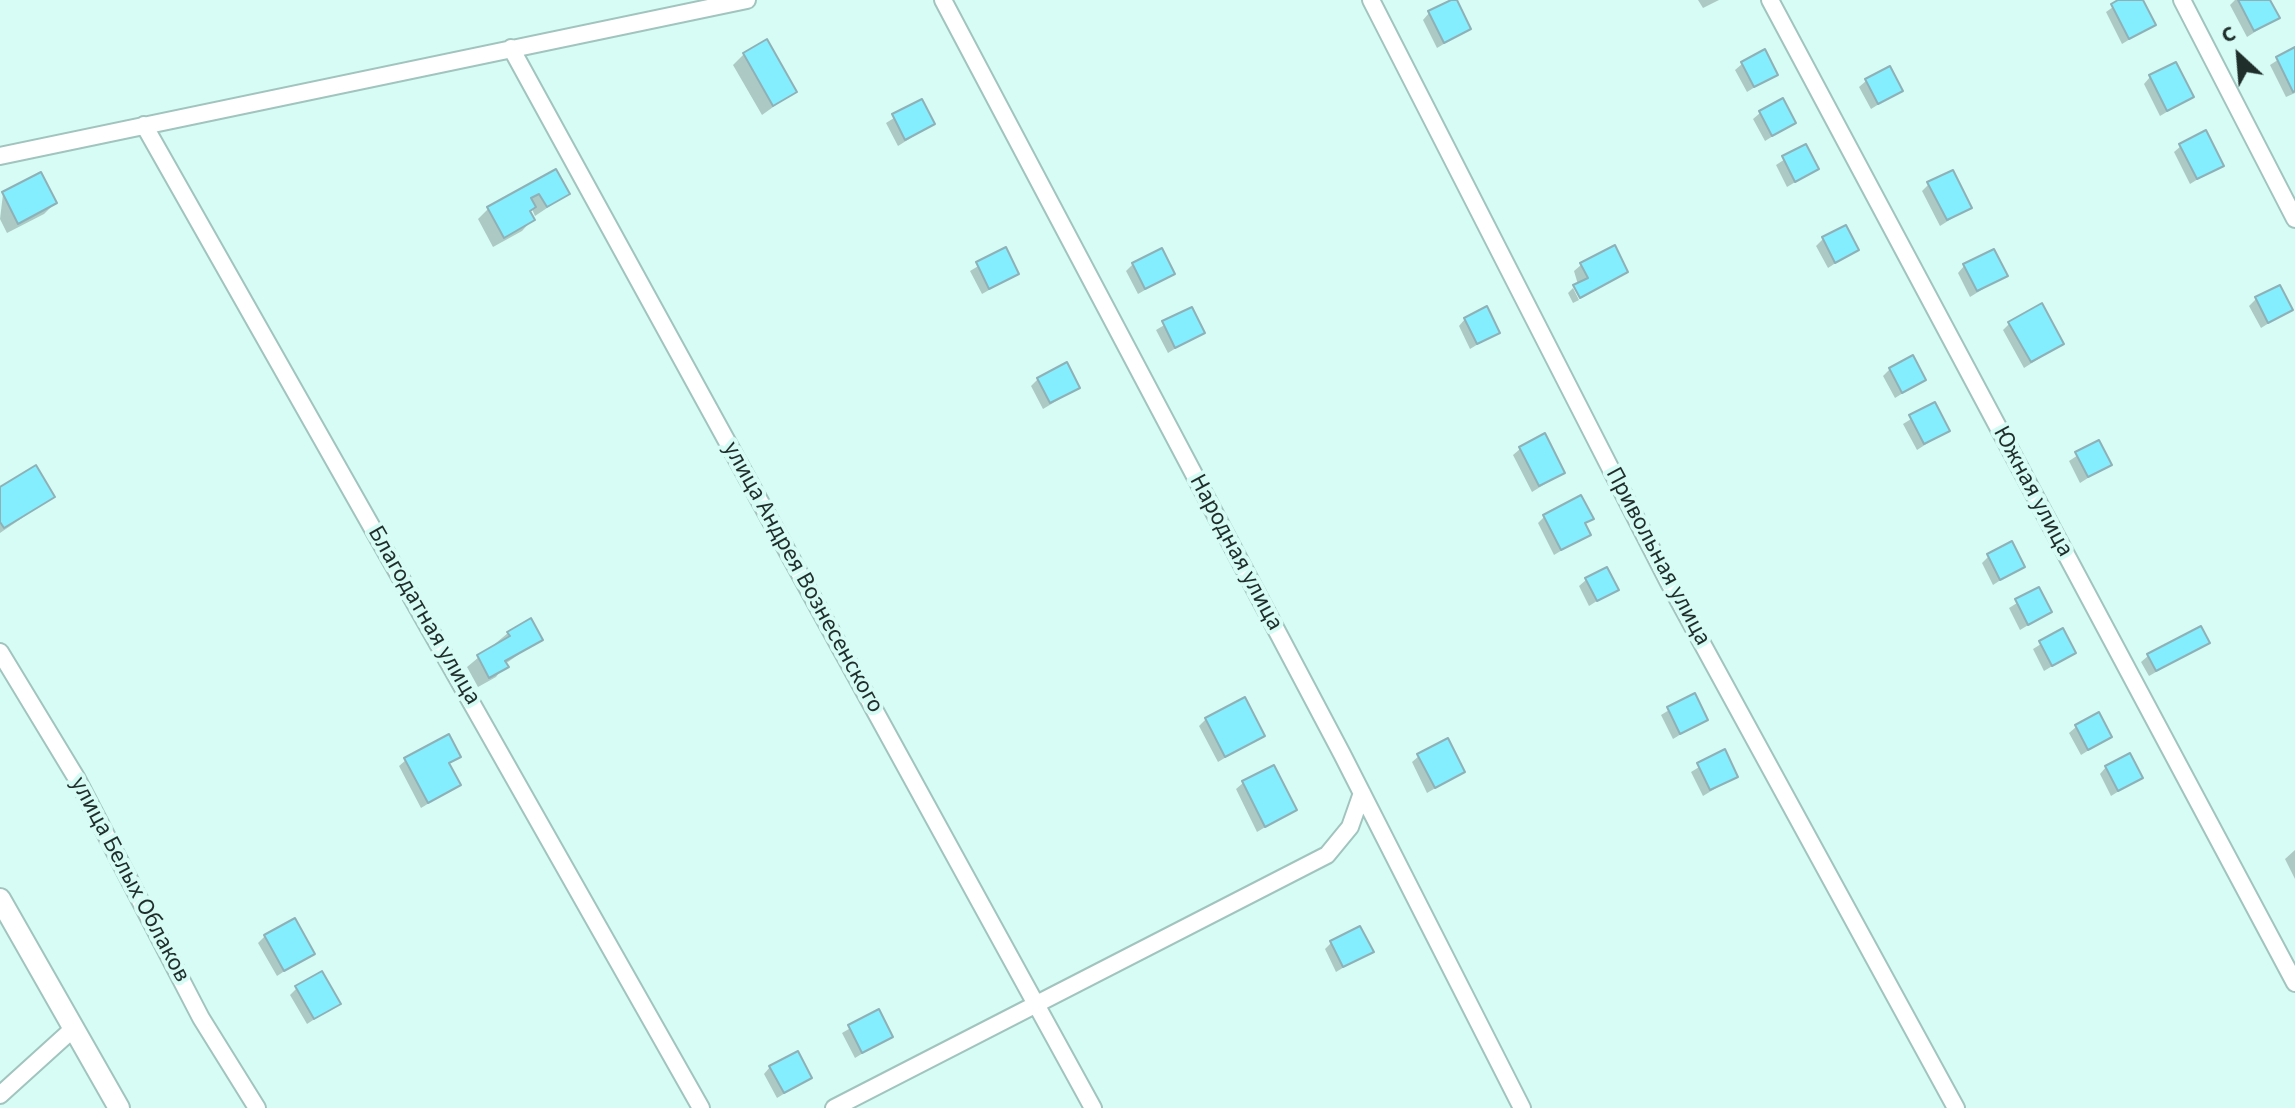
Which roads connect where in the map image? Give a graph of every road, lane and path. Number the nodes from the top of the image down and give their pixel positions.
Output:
1 (747, 0) edge
2 (943, 0) edge
3 (1371, 0) edge
4 (1770, 0) edge
5 (2182, 0) edge
6 (511, 48) junction
7 (144, 125) junction
8 (0, 156) edge
9 (2295, 219) edge
10 (0, 652) edge
11 (1362, 793) junction
12 (0, 899) edge
13 (2295, 983) edge
14 (1037, 1006) junction
15 (74, 1028) junction
16 (0, 1095) edge
17 (119, 1108) edge
18 (257, 1108) edge
19 (701, 1108) edge
20 (834, 1108) edge
21 (1093, 1108) edge
22 (1522, 1108) edge
23 (1956, 1108) edge

1 - 6 street
2 - 11 street, Народная улица
3 - 23 street, Привольная улица
4 - 13 street, Южная улица
5 - 9 street
6 - 7 street
6 - 14 street, улица Андрея Вознесенского
7 - 8 street
7 - 19 street, Благодатная улица
10 - 18 street, улица Белых Облаков
11 - 14 street
11 - 22 street, Народная улица
12 - 15 street
14 - 20 street
14 - 21 street, улица Андрея Вознесенского
15 - 16 street
15 - 17 street

